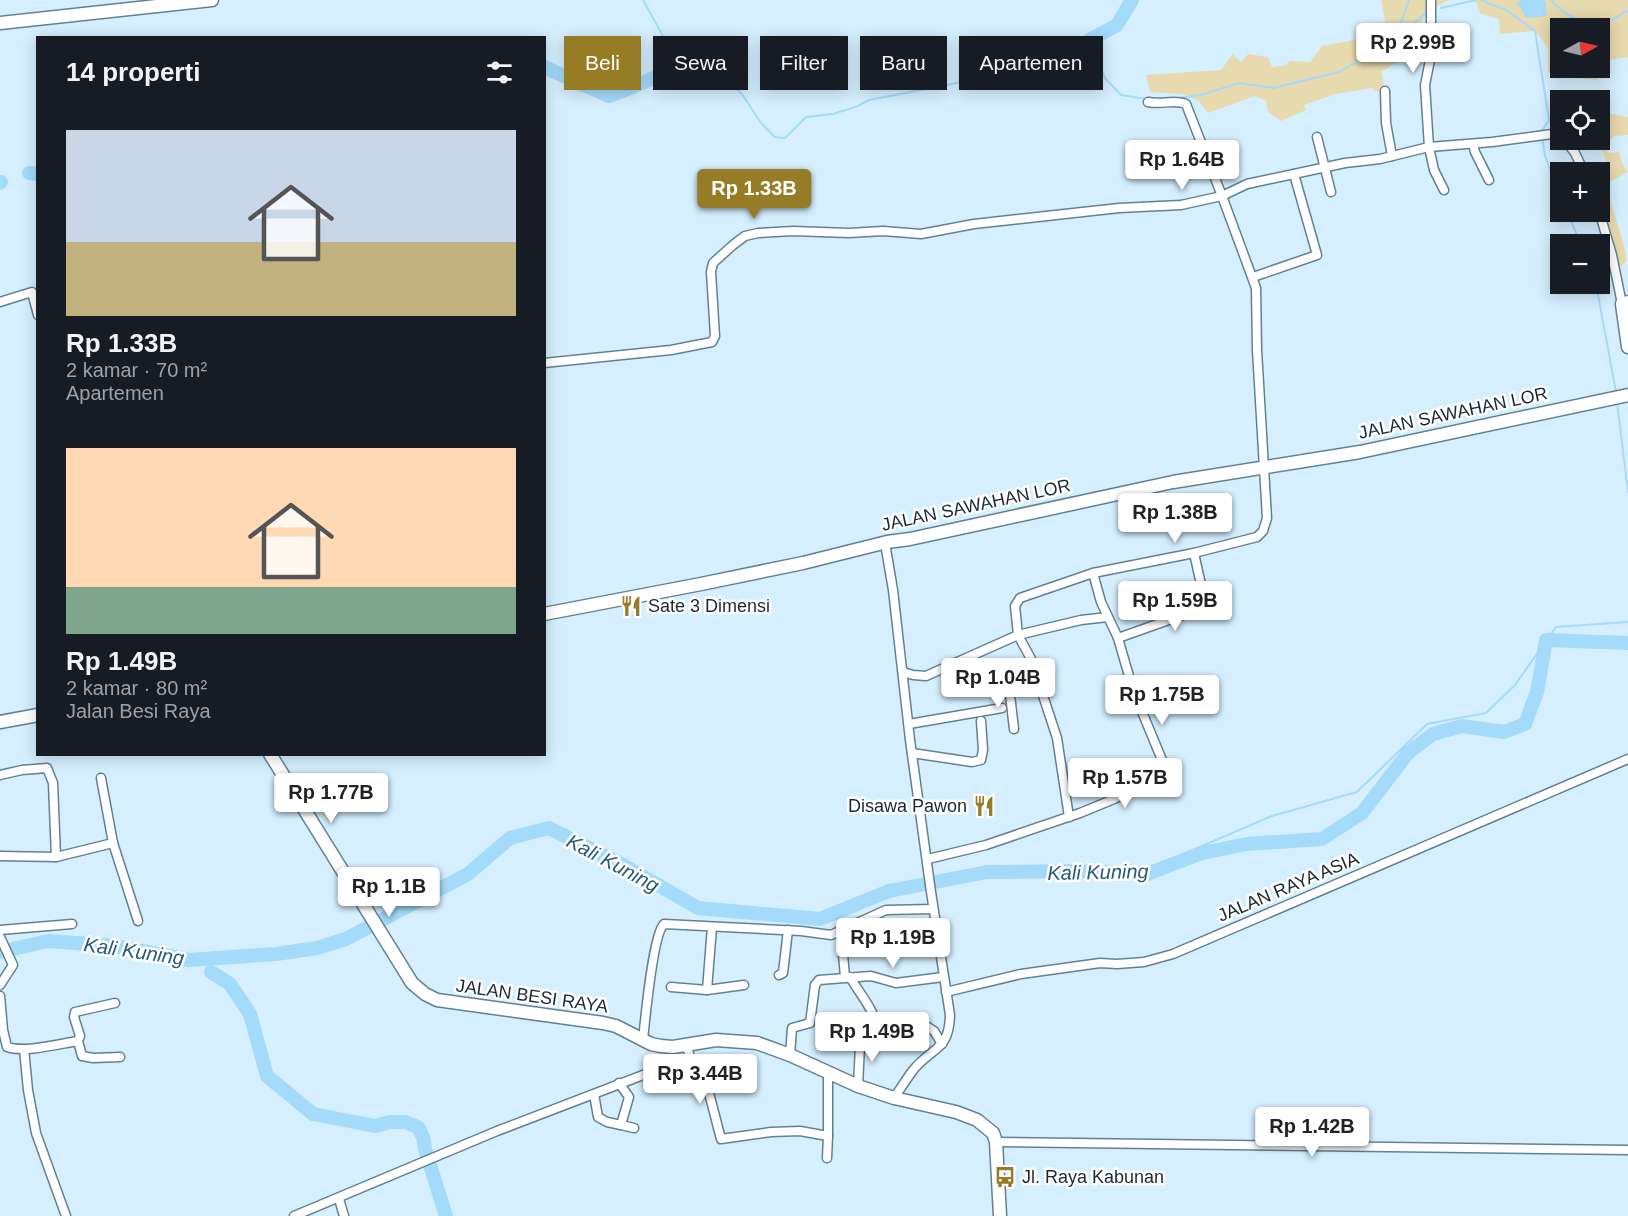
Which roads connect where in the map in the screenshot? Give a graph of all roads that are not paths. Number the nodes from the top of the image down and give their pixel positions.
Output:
1 (210, 0) edge
2 (1431, 0) edge
3 (0, 23) edge
4 (1386, 92) dead end
5 (1148, 102) dead end
6 (1550, 134) edge
7 (1317, 137) dead end
8 (1473, 144) junction
9 (1429, 147) junction
10 (1392, 156) junction
11 (1325, 168) junction
12 (1294, 174) junction
13 (1489, 180) dead end
14 (1444, 190) dead end
15 (1331, 192) dead end
16 (1222, 196) junction
17 (1602, 222) edge
18 (1253, 277) junction
19 (35, 291) edge
20 (0, 302) edge
21 (1625, 303) edge
22 (1628, 347) edge
23 (546, 363) edge
24 (1628, 395) edge
25 (1263, 469) junction
26 (885, 543) junction
27 (1194, 553) junction
28 (1093, 573) junction
29 (546, 614) edge
30 (1108, 617) junction
31 (1018, 635) junction
32 (1118, 638) junction
33 (903, 672) junction
34 (1037, 677) junction
35 (1002, 708) dead end
36 (36, 715) edge
37 (981, 721) dead end
38 (0, 722) edge
39 (909, 724) junction
40 (1014, 729) dead end
41 (912, 753) junction
42 (271, 756) edge
43 (1628, 759) edge
44 (0, 775) edge
45 (101, 778) dead end
46 (1069, 817) junction
47 (113, 843) junction
48 (0, 856) edge
49 (56, 857) junction
50 (928, 859) junction
51 (933, 909) junction
52 (138, 921) dead end
53 (72, 924) dead end
54 (712, 927) junction
55 (0, 930) edge
56 (788, 930) junction
57 (841, 931) junction
58 (0, 937) edge
59 (779, 975) dead end
60 (847, 977) junction
61 (943, 977) junction
62 (0, 985) edge
63 (744, 985) dead end
64 (671, 987) dead end
65 (707, 990) junction
66 (946, 992) junction
67 (0, 996) edge
68 (115, 1003) dead end
69 (925, 1025) dead end
70 (2, 1031) edge
71 (643, 1040) junction
72 (78, 1041) junction
73 (686, 1044) junction
74 (942, 1044) junction
75 (24, 1049) junction
76 (790, 1055) junction
77 (120, 1057) dead end
78 (690, 1057) junction
79 (828, 1073) junction
80 (620, 1083) junction
81 (858, 1086) junction
82 (594, 1094) junction
83 (894, 1098) junction
84 (621, 1125) junction
85 (634, 1128) dead end
86 (828, 1136) junction
87 (996, 1142) junction
88 (1628, 1150) edge
89 (827, 1158) dead end
90 (339, 1199) junction
91 (66, 1216) edge
92 (294, 1216) edge
93 (344, 1216) edge
94 (1000, 1216) edge

1 - 3 main road
2 - 9 street
4 - 10 street
5 - 16 street
6 - 8 street
7 - 11 street
8 - 9 street
8 - 13 street
9 - 10 street
9 - 14 street
10 - 11 street
11 - 12 street
11 - 15 street
12 - 16 street
12 - 18 street
16 - 18 street
16 - 23 street
17 - 21 street
18 - 25 street
19 - 20 street
21 - 22 main road
24 - 25 main road, JALAN SAWAHAN LOR
25 - 26 main road, JALAN SAWAHAN LOR
25 - 27 street
26 - 29 main road, JALAN SAWAHAN LOR
26 - 33 street
27 - 28 street
27 - 32 street
28 - 30 street
28 - 31 street
30 - 31 street
30 - 32 street
31 - 33 street
31 - 34 street
32 - 46 street
33 - 39 street
34 - 40 street
34 - 46 street
35 - 39 street
36 - 38 main road
37 - 41 street
39 - 41 street
41 - 50 street
42 - 71 main road, JALAN BESI RAYA
43 - 66 street, JALAN RAYA ASIA
44 - 49 street
45 - 47 street
46 - 50 street
47 - 49 street
47 - 52 street
48 - 49 street
50 - 51 street
51 - 57 street
51 - 61 street
53 - 55 street
54 - 56 street
54 - 65 street
54 - 71 street
56 - 57 street
56 - 59 street
57 - 60 street
58 - 62 street
60 - 61 street
60 - 76 street
60 - 81 street
61 - 66 street
63 - 65 street
64 - 65 street
66 - 74 street
67 - 70 street
68 - 72 street
69 - 74 street
70 - 75 street
71 - 73 main road, JALAN BESI RAYA
72 - 75 street
72 - 77 street
73 - 76 main road, JALAN BESI RAYA
73 - 78 street
74 - 83 street
75 - 91 street
76 - 79 main road, JALAN BESI RAYA
78 - 80 street
78 - 86 street
79 - 81 main road, JALAN BESI RAYA
79 - 86 street
80 - 82 street
80 - 84 street
81 - 83 main road, JALAN BESI RAYA
82 - 84 street
82 - 90 street
83 - 87 main road, JALAN BESI RAYA
84 - 85 street
86 - 89 street
87 - 88 street
87 - 94 main road
90 - 92 street
90 - 93 street

